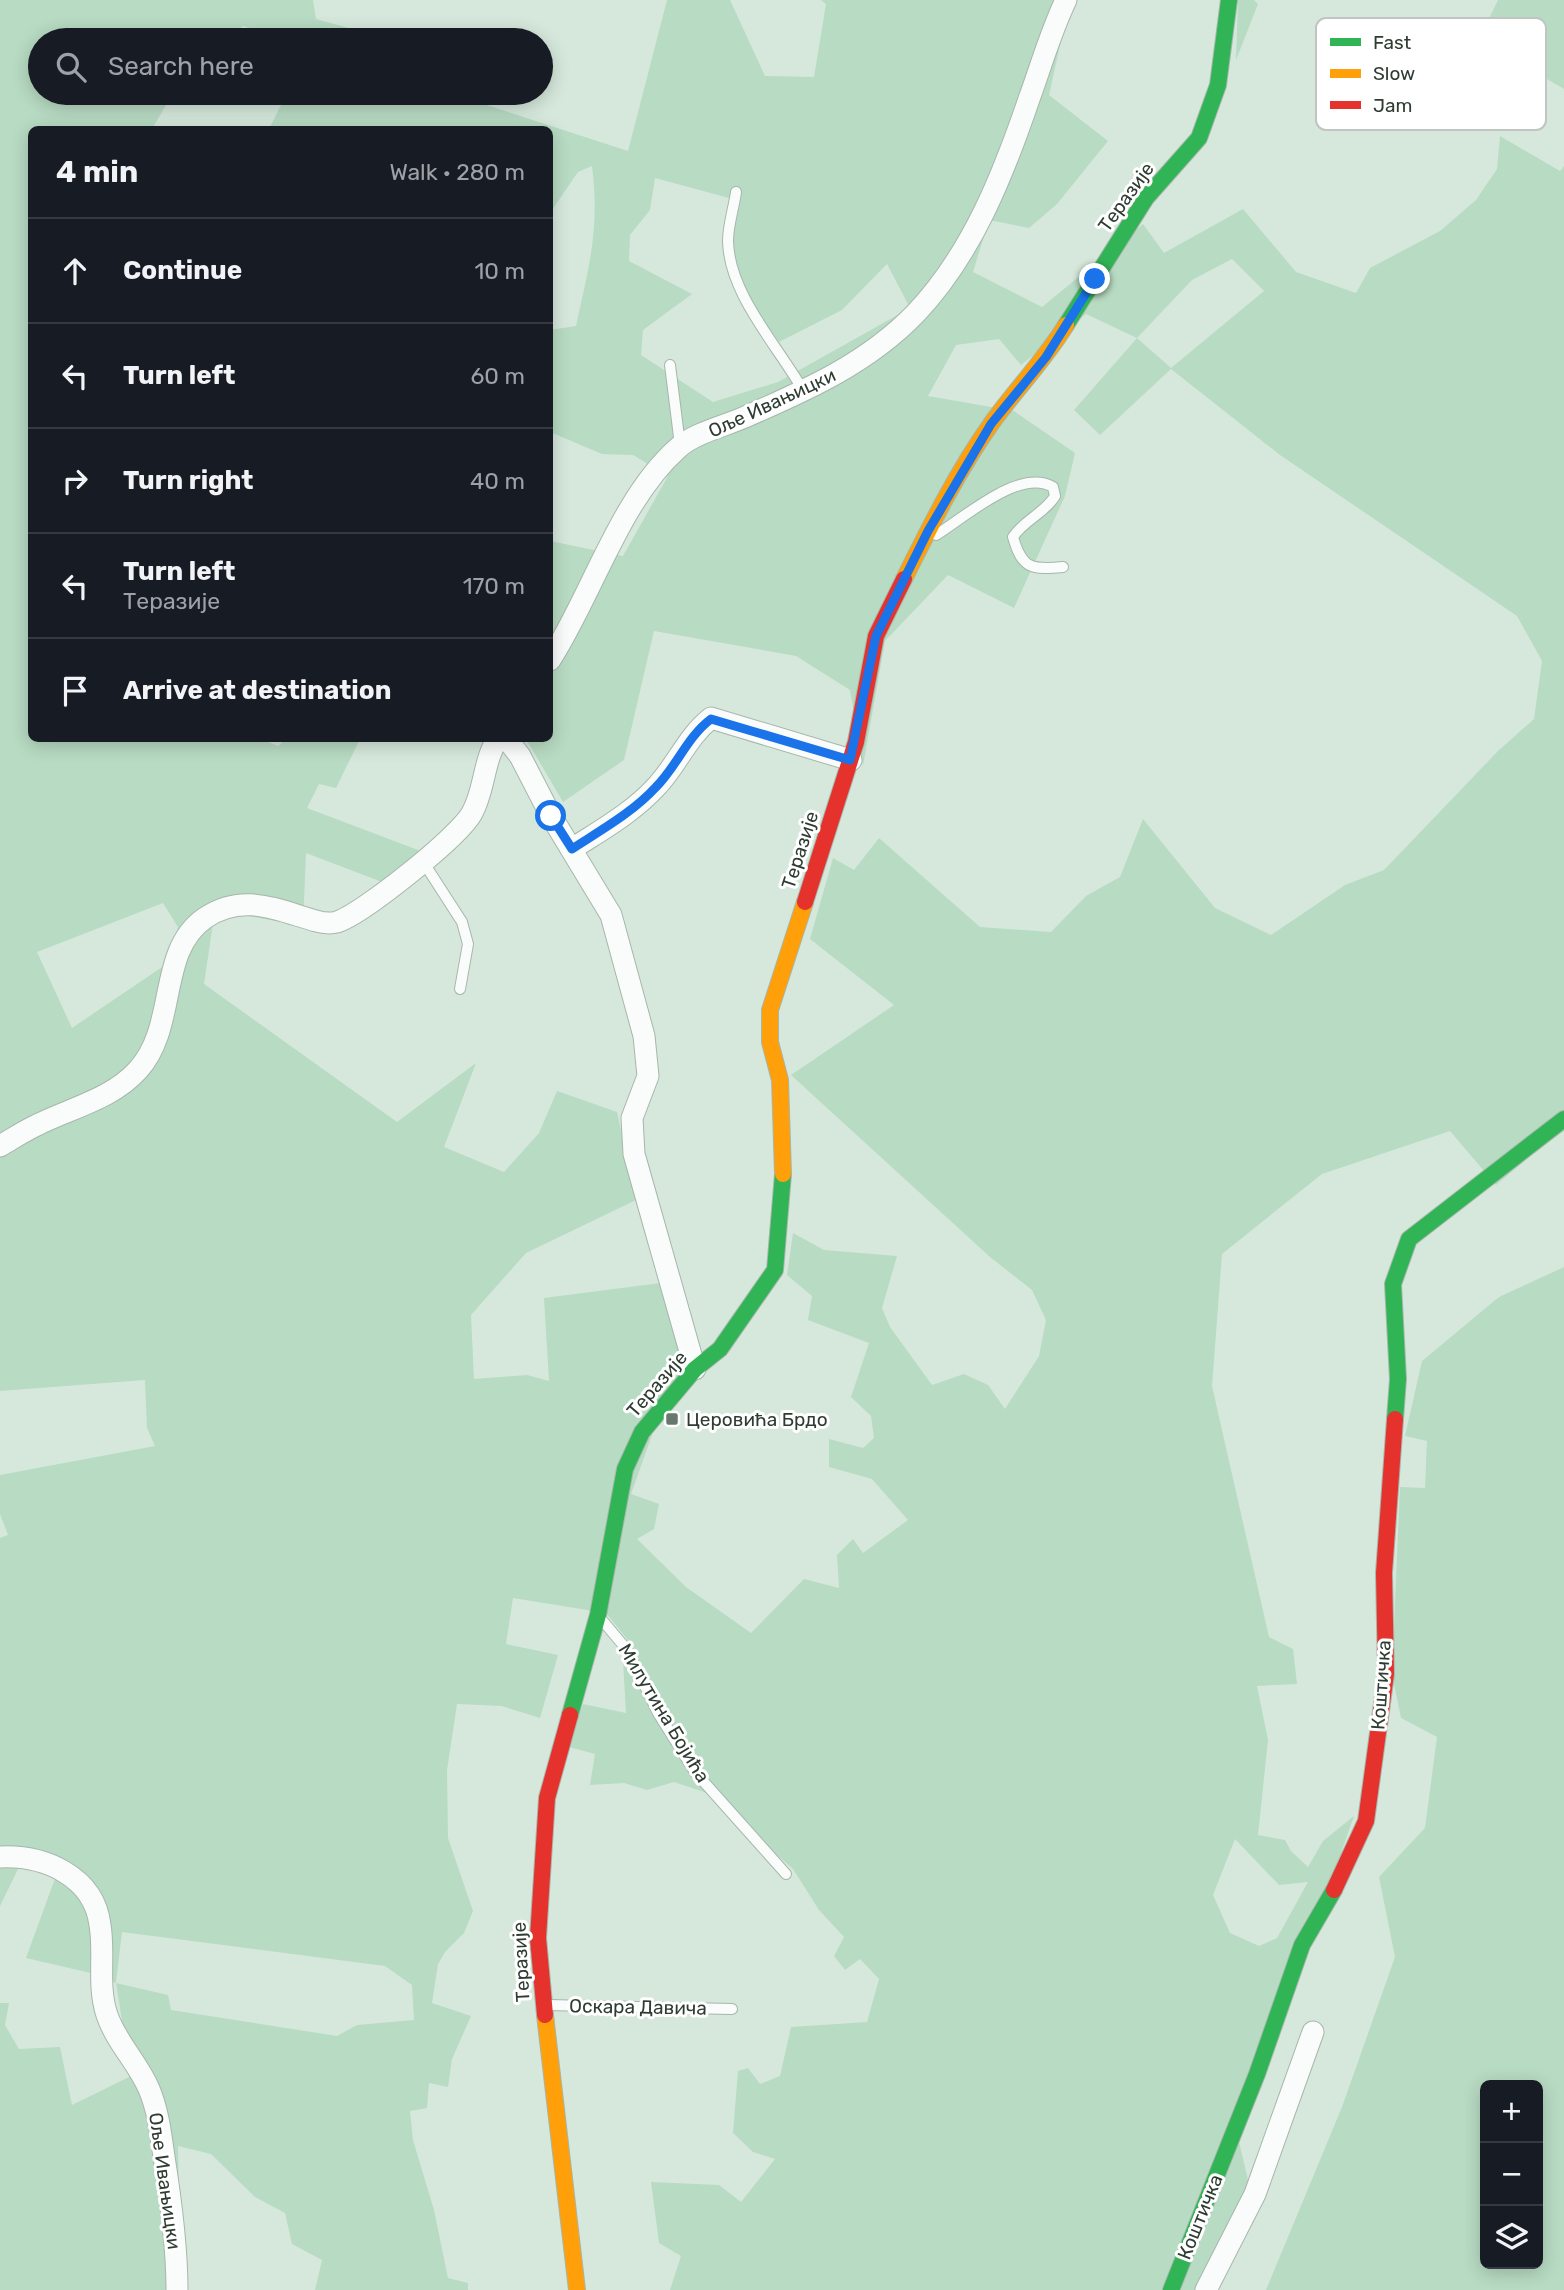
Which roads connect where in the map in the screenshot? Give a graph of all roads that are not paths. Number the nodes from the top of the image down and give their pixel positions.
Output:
1 (1066, 0) edge
2 (1229, 0) edge
3 (736, 192) dead end
4 (670, 365) dead end
5 (804, 392) junction
6 (680, 445) junction
7 (922, 544) junction
8 (1063, 567) dead end
9 (553, 655) edge
10 (496, 742) edge
11 (509, 742) edge
12 (850, 760) junction
13 (572, 849) junction
14 (424, 863) junction
15 (460, 989) dead end
16 (1564, 1119) edge
17 (0, 1146) edge
18 (695, 1369) junction
19 (598, 1615) junction
20 (0, 1857) edge
21 (786, 1874) dead end
22 (544, 2005) junction
23 (732, 2009) dead end
24 (1312, 2032) dead end
25 (177, 2290) edge
26 (577, 2290) edge
27 (1171, 2290) edge
28 (1206, 2290) edge

1 - 5 street, Оље Ивањицки
2 - 7 street, Теразије
3 - 5 lane
4 - 6 lane
5 - 6 street, Оље Ивањицки
6 - 9 street, Оље Ивањицки
7 - 8 lane
7 - 12 street, Теразије
10 - 14 street
11 - 13 street
12 - 13 street
12 - 18 street, Теразије
13 - 18 street
14 - 15 lane
14 - 17 street
16 - 27 street, Коштичка
18 - 19 street, Теразије
19 - 21 lane, Милутина Бојића
19 - 22 street, Теразије
20 - 25 street, Оље Ивањицки
22 - 23 lane, Оскара Давича
22 - 26 street, Теразије
24 - 28 street, Коштичка

